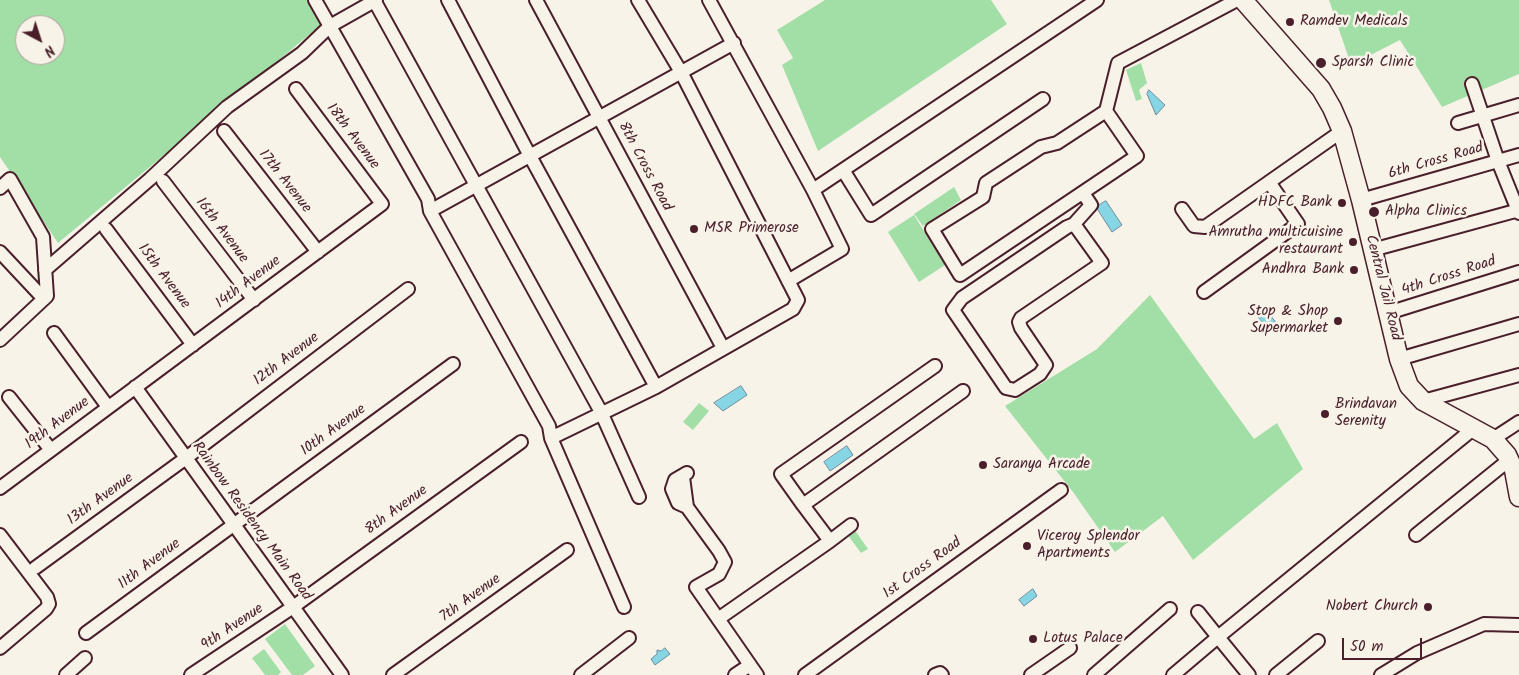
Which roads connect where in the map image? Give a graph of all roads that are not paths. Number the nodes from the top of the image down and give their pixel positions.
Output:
1 (315, 0) edge
2 (375, 0) edge
3 (448, 0) edge
4 (536, 0) edge
5 (638, 0) edge
6 (709, 0) edge
7 (1097, 0) edge
8 (1236, 0) edge
9 (1243, 0) edge
10 (330, 26) junction
11 (734, 43) junction
12 (681, 72) junction
13 (1472, 84) dead end
14 (296, 89) dead end
15 (1043, 99) dead end
16 (1519, 105) edge
17 (1106, 110) junction
18 (1483, 117) junction
19 (599, 118) junction
20 (1458, 124) dead end
21 (224, 131) dead end
22 (1342, 131) junction
23 (1519, 155) edge
24 (530, 156) junction
25 (1498, 161) junction
26 (843, 170) junction
27 (163, 181) dead end
28 (1269, 182) junction
29 (477, 185) junction
30 (0, 188) edge
31 (813, 190) junction
32 (1083, 193) junction
33 (1361, 200) junction
34 (382, 204) joint
35 (1182, 208) dead end
36 (430, 211) junction
37 (1519, 211) edge
38 (1074, 224) junction
39 (106, 229) dead end
40 (1372, 250) junction
41 (0, 252) edge
42 (318, 252) junction
43 (45, 270) junction
44 (1519, 272) edge
45 (788, 281) junction
46 (408, 289) dead end
47 (1204, 292) dead end
48 (44, 299) junction
49 (254, 300) junction
50 (1388, 313) junction
51 (1519, 324) edge
52 (54, 333) dead end
53 (0, 340) edge
54 (193, 345) junction
55 (723, 348) junction
56 (1399, 359) junction
57 (453, 364) dead end
58 (935, 366) dead end
59 (1519, 375) edge
60 (135, 387) junction
61 (656, 387) junction
62 (963, 391) dead end
63 (10, 397) dead end
64 (1423, 401) junction
65 (108, 407) junction
66 (601, 412) junction
67 (1519, 422) edge
68 (1473, 429) junction
69 (551, 438) junction
70 (1493, 439) junction
71 (521, 442) dead end
72 (51, 450) junction
73 (186, 458) junction
74 (1509, 460) junction
75 (685, 475) dead end
76 (0, 488) edge
77 (1061, 490) dead end
78 (639, 497) dead end
79 (1519, 498) edge
80 (803, 505) junction
81 (233, 524) junction
82 (851, 525) dead end
83 (1416, 535) dead end
84 (0, 537) edge
85 (830, 541) junction
86 (567, 550) dead end
87 (35, 568) dead end
88 (293, 607) junction
89 (624, 607) dead end
90 (1170, 608) dead end
91 (1198, 612) dead end
92 (718, 619) junction
93 (1519, 624) edge
94 (86, 633) dead end
95 (629, 638) dead end
96 (1218, 638) junction
97 (1318, 641) dead end
98 (0, 648) edge
99 (1070, 648) dead end
100 (85, 658) dead end
101 (753, 670) edge
102 (66, 675) edge
103 (191, 675) edge
104 (342, 675) edge
105 (393, 675) edge
106 (581, 675) edge
107 (735, 675) edge
108 (804, 675) edge
109 (935, 675) edge
110 (942, 675) edge
111 (1032, 675) edge
112 (1094, 675) edge
113 (1173, 675) edge
114 (1249, 675) edge
115 (1276, 675) edge
116 (1381, 675) edge

1 - 10 street
2 - 10 street
2 - 29 street
3 - 24 street
4 - 19 street, 8th Cross Road
5 - 12 street
6 - 11 street
7 - 26 street
8 - 17 street
9 - 22 main road, Central Jail Road
10 - 36 street
10 - 43 street
11 - 12 street
11 - 31 street
12 - 19 street
12 - 45 street
13 - 18 street
14 - 34 street, 18th Avenue
15 - 26 street
16 - 18 street
17 - 32 street
17 - 32 street
18 - 20 street
18 - 25 street
19 - 24 street
19 - 55 street, 8th Cross Road
21 - 42 street, 17th Avenue
22 - 28 street
22 - 33 main road, Central Jail Road
23 - 25 street, 6th Cross Road
24 - 29 street
24 - 61 street
25 - 33 street, 6th Cross Road
25 - 37 street
26 - 31 street
27 - 49 street, 16th Avenue
28 - 35 street
28 - 47 street
29 - 36 street
29 - 66 street
30 - 43 street
31 - 45 street
32 - 38 street
33 - 40 main road, Central Jail Road
34 - 42 street, 14th Avenue
36 - 69 street
37 - 40 street
38 - 38 street
39 - 54 street, 15th Avenue
40 - 50 main road, Central Jail Road
41 - 48 street
42 - 49 street, 14th Avenue
43 - 48 street
44 - 50 street, 4th Cross Road
45 - 55 street
46 - 73 street, 12th Avenue
48 - 53 street
49 - 54 street, 14th Avenue
50 - 56 main road, Central Jail Road
51 - 56 street
52 - 65 street
54 - 60 street, 14th Avenue
55 - 61 street
56 - 64 main road, Central Jail Road
57 - 81 street, 10th Avenue
58 - 80 street
59 - 64 street
60 - 65 street, 19th Avenue
60 - 73 street, Rainbow Residency Main Road
61 - 66 street
62 - 80 street
63 - 72 street
64 - 68 main road, Central Jail Road
65 - 72 street, 19th Avenue
66 - 69 street
66 - 78 street
67 - 70 street
68 - 70 main road, Central Jail Road
68 - 96 street
69 - 89 street
70 - 74 main road, Central Jail Road
71 - 88 street, 8th Avenue
72 - 76 street, 19th Avenue
73 - 81 street, Rainbow Residency Main Road
73 - 87 street, 13th Avenue
74 - 79 main road, Central Jail Road
74 - 83 street
75 - 92 street
77 - 108 street, 1st Cross Road
80 - 85 street
81 - 88 street, Rainbow Residency Main Road
81 - 94 street, 11th Avenue
82 - 85 street
84 - 98 street
85 - 92 street
86 - 105 street, 7th Avenue
88 - 103 street, 9th Avenue
88 - 104 street, Rainbow Residency Main Road
90 - 112 street
91 - 96 street
92 - 101 street
93 - 116 street
95 - 106 street
96 - 113 street
96 - 114 street
97 - 115 street
99 - 111 street
100 - 102 street
101 - 107 street
109 - 110 street

